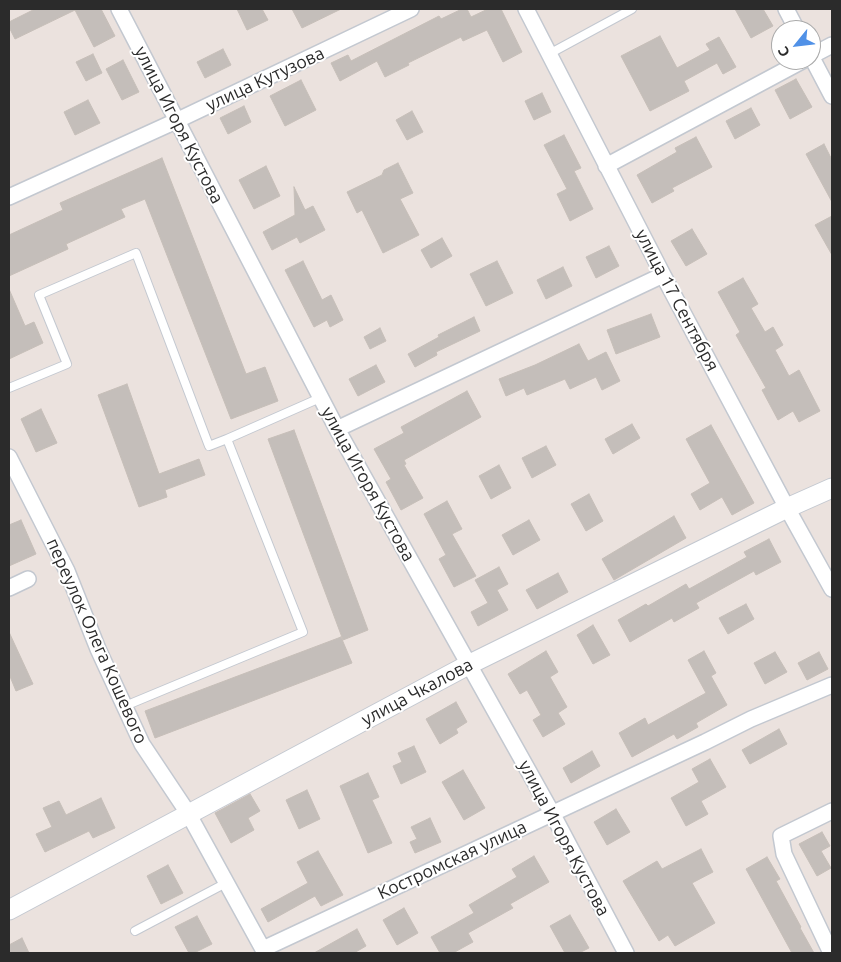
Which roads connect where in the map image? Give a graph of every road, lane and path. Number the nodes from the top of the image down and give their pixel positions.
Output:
1 (119, 9) edge
2 (412, 9) edge
3 (526, 9) edge
4 (632, 9) edge
5 (549, 54) junction
6 (785, 70) edge
7 (818, 70) edge
8 (832, 96) edge
9 (176, 121) junction
10 (606, 166) junction
11 (9, 197) edge
12 (663, 275) junction
13 (9, 388) edge
14 (320, 398) junction
15 (337, 429) junction
16 (227, 439) junction
17 (9, 457) edge
18 (832, 488) edge
19 (788, 508) junction
20 (28, 579) dead end
21 (9, 588) edge
22 (832, 589) edge
23 (468, 665) junction
24 (832, 685) edge
25 (124, 706) junction
26 (832, 812) edge
27 (188, 813) junction
28 (552, 813) junction
29 (226, 883) junction
30 (9, 910) edge
31 (135, 931) dead end
32 (264, 951) edge
33 (622, 952) edge
34 (831, 953) edge

1 - 9 street, улица Игоря Кустова
2 - 9 street, улица Кутузова
3 - 5 street, улица 17 Сентября
4 - 5 lane
5 - 10 street, улица 17 Сентября
6 - 10 street
7 - 8 street
9 - 11 street, улица Кутузова
9 - 14 street, улица Игоря Кустова
10 - 12 street, улица 17 Сентября
12 - 15 street
12 - 19 street, улица 17 Сентября
13 - 16 lane
14 - 15 street, улица Игоря Кустова
14 - 16 lane
15 - 23 street, улица Игоря Кустова
16 - 25 lane
17 - 25 street, переулок Олега Кошевого
18 - 19 street, улица Чкалова
19 - 22 street, улица 17 Сентября
19 - 23 street, улица Чкалова
20 - 21 street
23 - 27 street, улица Чкалова
23 - 28 street, улица Игоря Кустова
24 - 28 street, Костромская улица
25 - 27 street, переулок Олега Кошевого
26 - 34 street
27 - 29 street, переулок Олега Кошевого
27 - 30 street, улица Чкалова
28 - 32 street, Костромская улица
28 - 33 street, улица Игоря Кустова
29 - 31 lane
29 - 32 street, переулок Олега Кошевого

